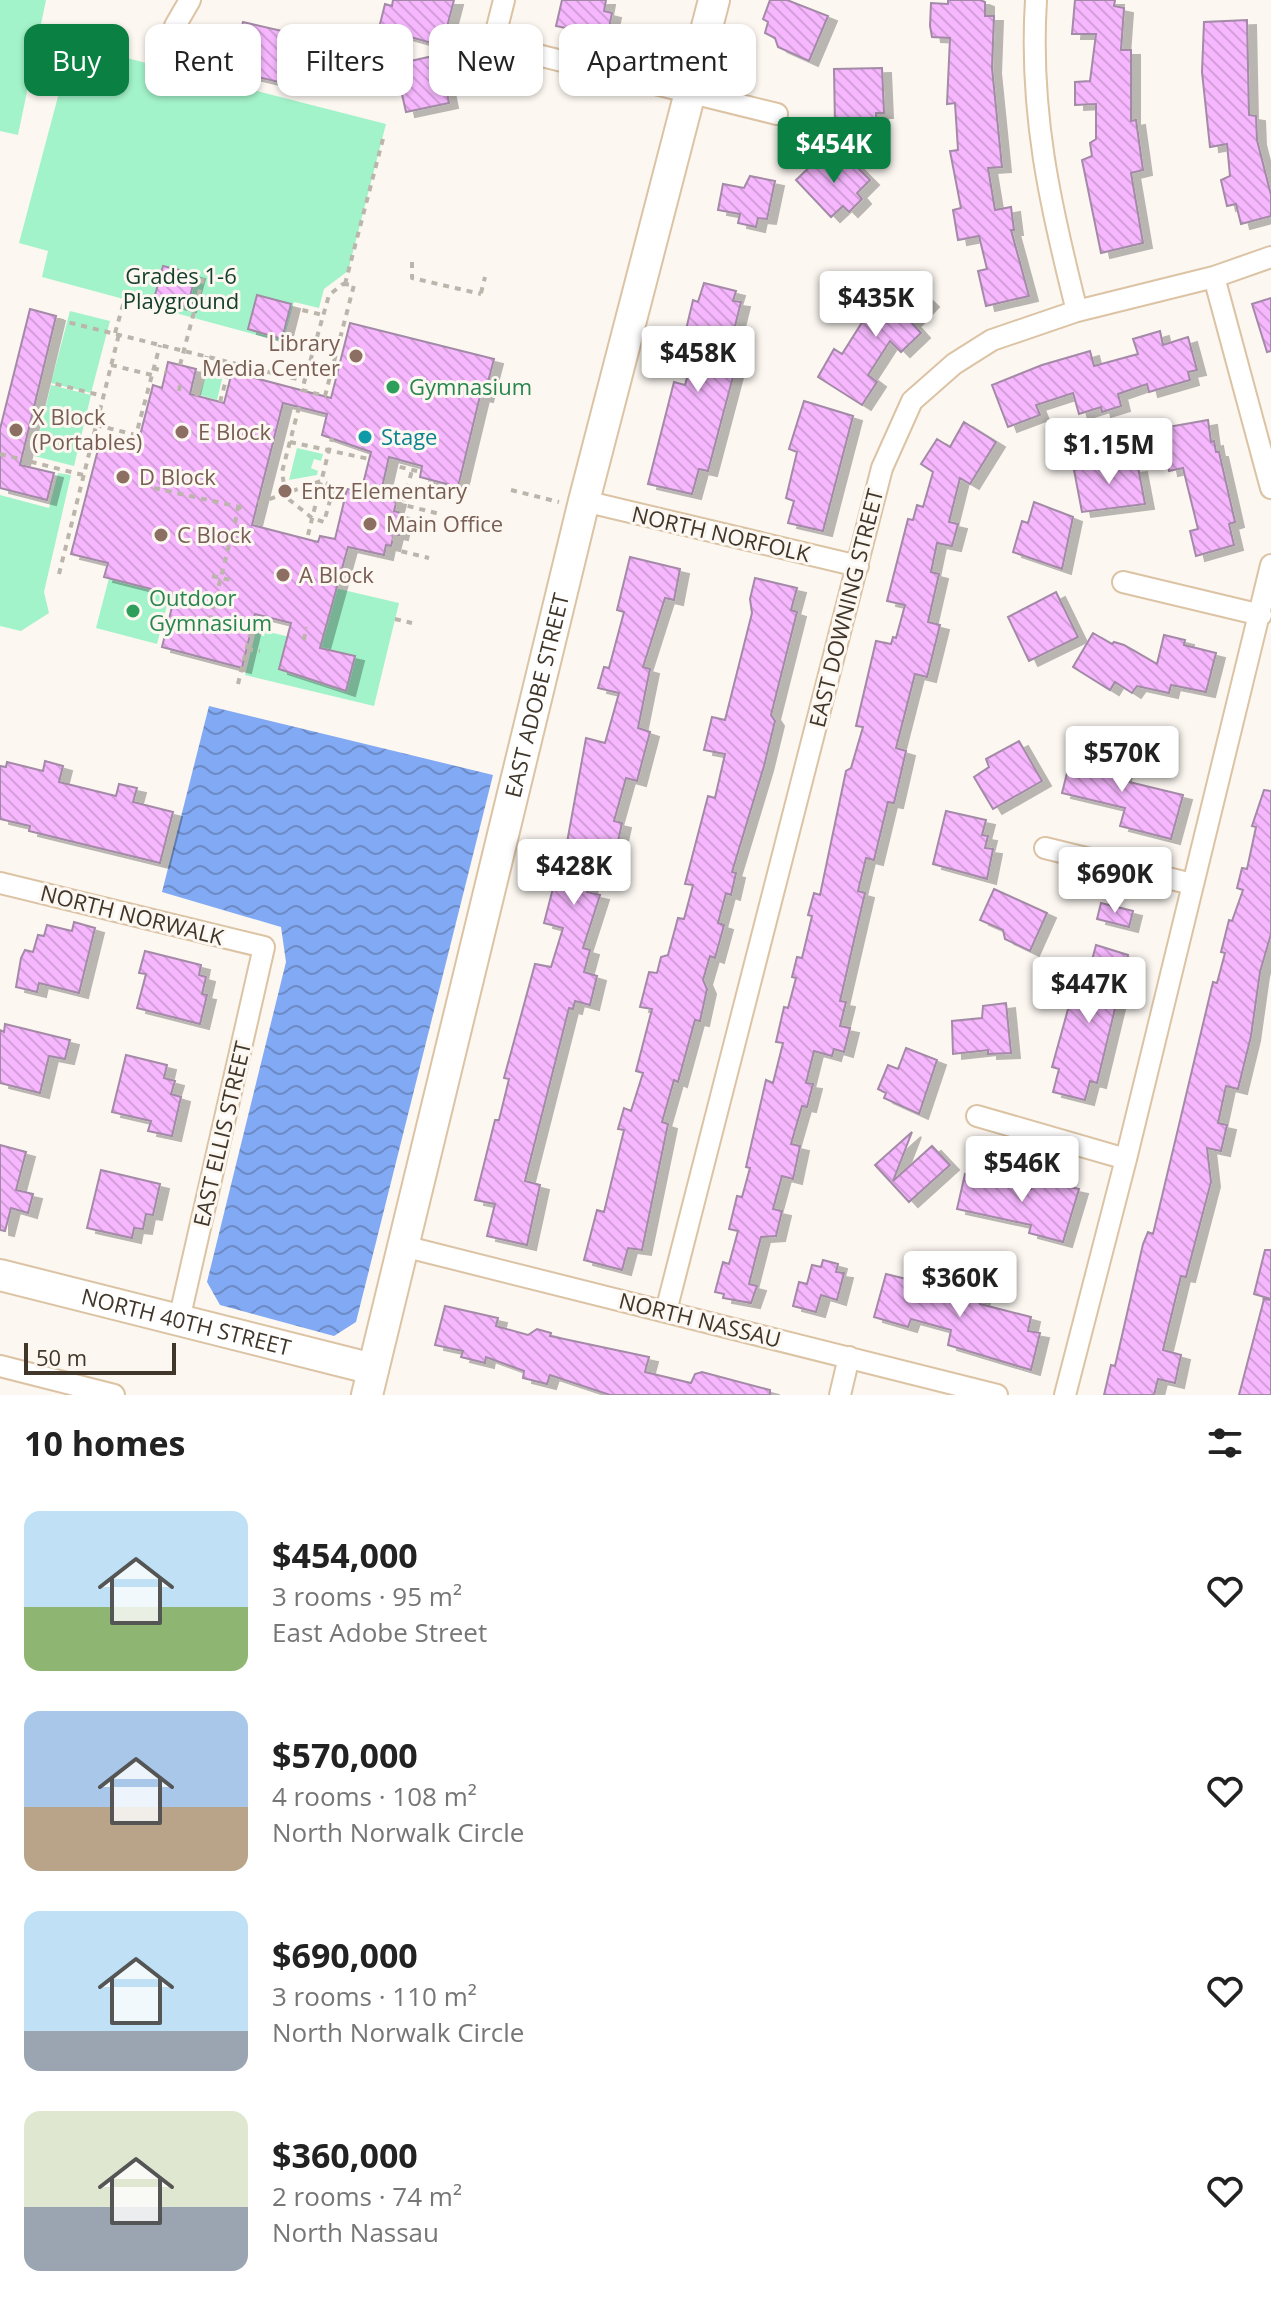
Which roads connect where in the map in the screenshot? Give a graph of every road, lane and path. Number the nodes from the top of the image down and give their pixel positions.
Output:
1 (190, 0) edge
2 (504, 0) edge
3 (714, 0) edge
4 (1036, 0) edge
5 (176, 24) edge
6 (708, 24) edge
7 (559, 60) edge
8 (690, 96) edge
9 (707, 96) edge
10 (777, 114) dead end
11 (384, 135) dead end
12 (1271, 257) edge
13 (412, 262) dead end
14 (485, 277) dead end
15 (1214, 277) junction
16 (203, 278) dead end
17 (345, 284) junction
18 (125, 298) dead end
19 (1077, 311) junction
20 (323, 315) junction
21 (117, 333) junction
22 (160, 344) junction
23 (315, 345) junction
24 (184, 350) junction
25 (207, 356) junction
26 (231, 362) junction
27 (111, 365) junction
28 (180, 365) dead end
29 (152, 372) junction
30 (166, 372) dead end
31 (194, 378) dead end
32 (201, 380) junction
33 (44, 381) junction
34 (305, 381) junction
35 (103, 396) junction
36 (196, 396) dead end
37 (220, 402) dead end
38 (299, 407) dead end
39 (96, 425) junction
40 (119, 431) junction
41 (332, 438) dead end
42 (117, 442) dead end
43 (290, 442) junction
44 (328, 450) junction
45 (0, 454) edge
46 (369, 459) dead end
47 (24, 460) junction
48 (388, 464) dead end
49 (412, 470) junction
50 (421, 472) dead end
51 (83, 475) junction
52 (321, 481) junction
53 (334, 486) junction
54 (154, 488) dead end
55 (1271, 488) edge
56 (511, 490) dead end
57 (284, 492) junction
58 (346, 492) dead end
59 (574, 502) junction
60 (258, 503) dead end
61 (396, 503) dead end
62 (403, 504) junction
63 (401, 513) dead end
64 (440, 514) dead end
65 (312, 518) junction
66 (235, 523) dead end
67 (232, 533) dead end
68 (308, 535) dead end
69 (395, 535) dead end
70 (429, 558) dead end
71 (1271, 565) edge
72 (858, 566) junction
73 (59, 574) dead end
74 (212, 576) dead end
75 (221, 578) junction
76 (230, 580) dead end
77 (1123, 582) dead end
78 (255, 614) dead end
79 (1261, 615) junction
80 (395, 619) dead end
81 (210, 621) dead end
82 (412, 623) dead end
83 (306, 627) dead end
84 (304, 640) dead end
85 (247, 649) junction
86 (260, 651) dead end
87 (238, 684) dead end
88 (1045, 848) dead end
89 (0, 883) edge
90 (1192, 884) junction
91 (264, 947) joint
92 (977, 1116) dead end
93 (1126, 1159) junction
94 (403, 1246) junction
95 (0, 1275) edge
96 (666, 1311) junction
97 (179, 1320) junction
98 (849, 1357) junction
99 (0, 1366) edge
100 (370, 1382) edge
101 (114, 1395) edge
102 (840, 1395) edge
103 (997, 1395) edge
104 (1065, 1395) edge

1 - 5 street
2 - 7 street
3 - 6 street, EAST ADOBE STREET
4 - 19 street
8 - 59 street, EAST ADOBE STREET
9 - 10 street
11 - 17 path
12 - 15 street, EAST DOWNING STREET
13 - 14 path
15 - 19 street, EAST DOWNING STREET
15 - 55 street
16 - 24 path
17 - 20 path
17 - 34 path
18 - 21 path
19 - 72 street, EAST DOWNING STREET
20 - 23 path
20 - 23 path
21 - 22 path
21 - 27 path
21 - 33 path
22 - 24 path
22 - 29 path
23 - 34 path
24 - 25 path
24 - 28 path
25 - 26 path
25 - 32 path
26 - 34 path
26 - 37 path
27 - 29 path
27 - 35 path
29 - 30 path
29 - 40 path
31 - 32 path
32 - 36 path
33 - 35 path
33 - 47 path
35 - 39 path
38 - 43 path
39 - 40 path
39 - 51 path
40 - 42 path
41 - 44 path
43 - 44 path
43 - 57 path
44 - 46 path
44 - 52 path
45 - 47 path
47 - 51 path
48 - 49 path
49 - 50 path
49 - 62 path
51 - 73 path
52 - 53 path
52 - 57 path
52 - 65 path
53 - 58 path
53 - 65 path
54 - 66 path
56 - 59 path
57 - 60 path
57 - 65 path
59 - 72 street, NORTH NORFOLK
59 - 94 street, EAST ADOBE STREET
61 - 62 path
62 - 63 path
62 - 64 path
65 - 68 path
67 - 75 path
69 - 70 path
71 - 79 street
72 - 96 street, EAST DOWNING STREET
74 - 75 path
75 - 76 path
75 - 81 path
77 - 79 street
78 - 85 path
79 - 90 street
80 - 82 path
83 - 84 path
85 - 86 path
85 - 87 path
88 - 90 street
89 - 91 street, NORTH NORWALK
90 - 93 street
91 - 97 street, EAST ELLIS STREET
92 - 93 street
93 - 104 street
94 - 96 street, NORTH NASSAU
94 - 100 street, EAST ADOBE STREET
95 - 97 street, NORTH 40TH STREET
96 - 98 street, NORTH NASSAU
97 - 100 street, NORTH 40TH STREET
98 - 102 street
98 - 103 street, NORTH NASSAU
99 - 101 street

